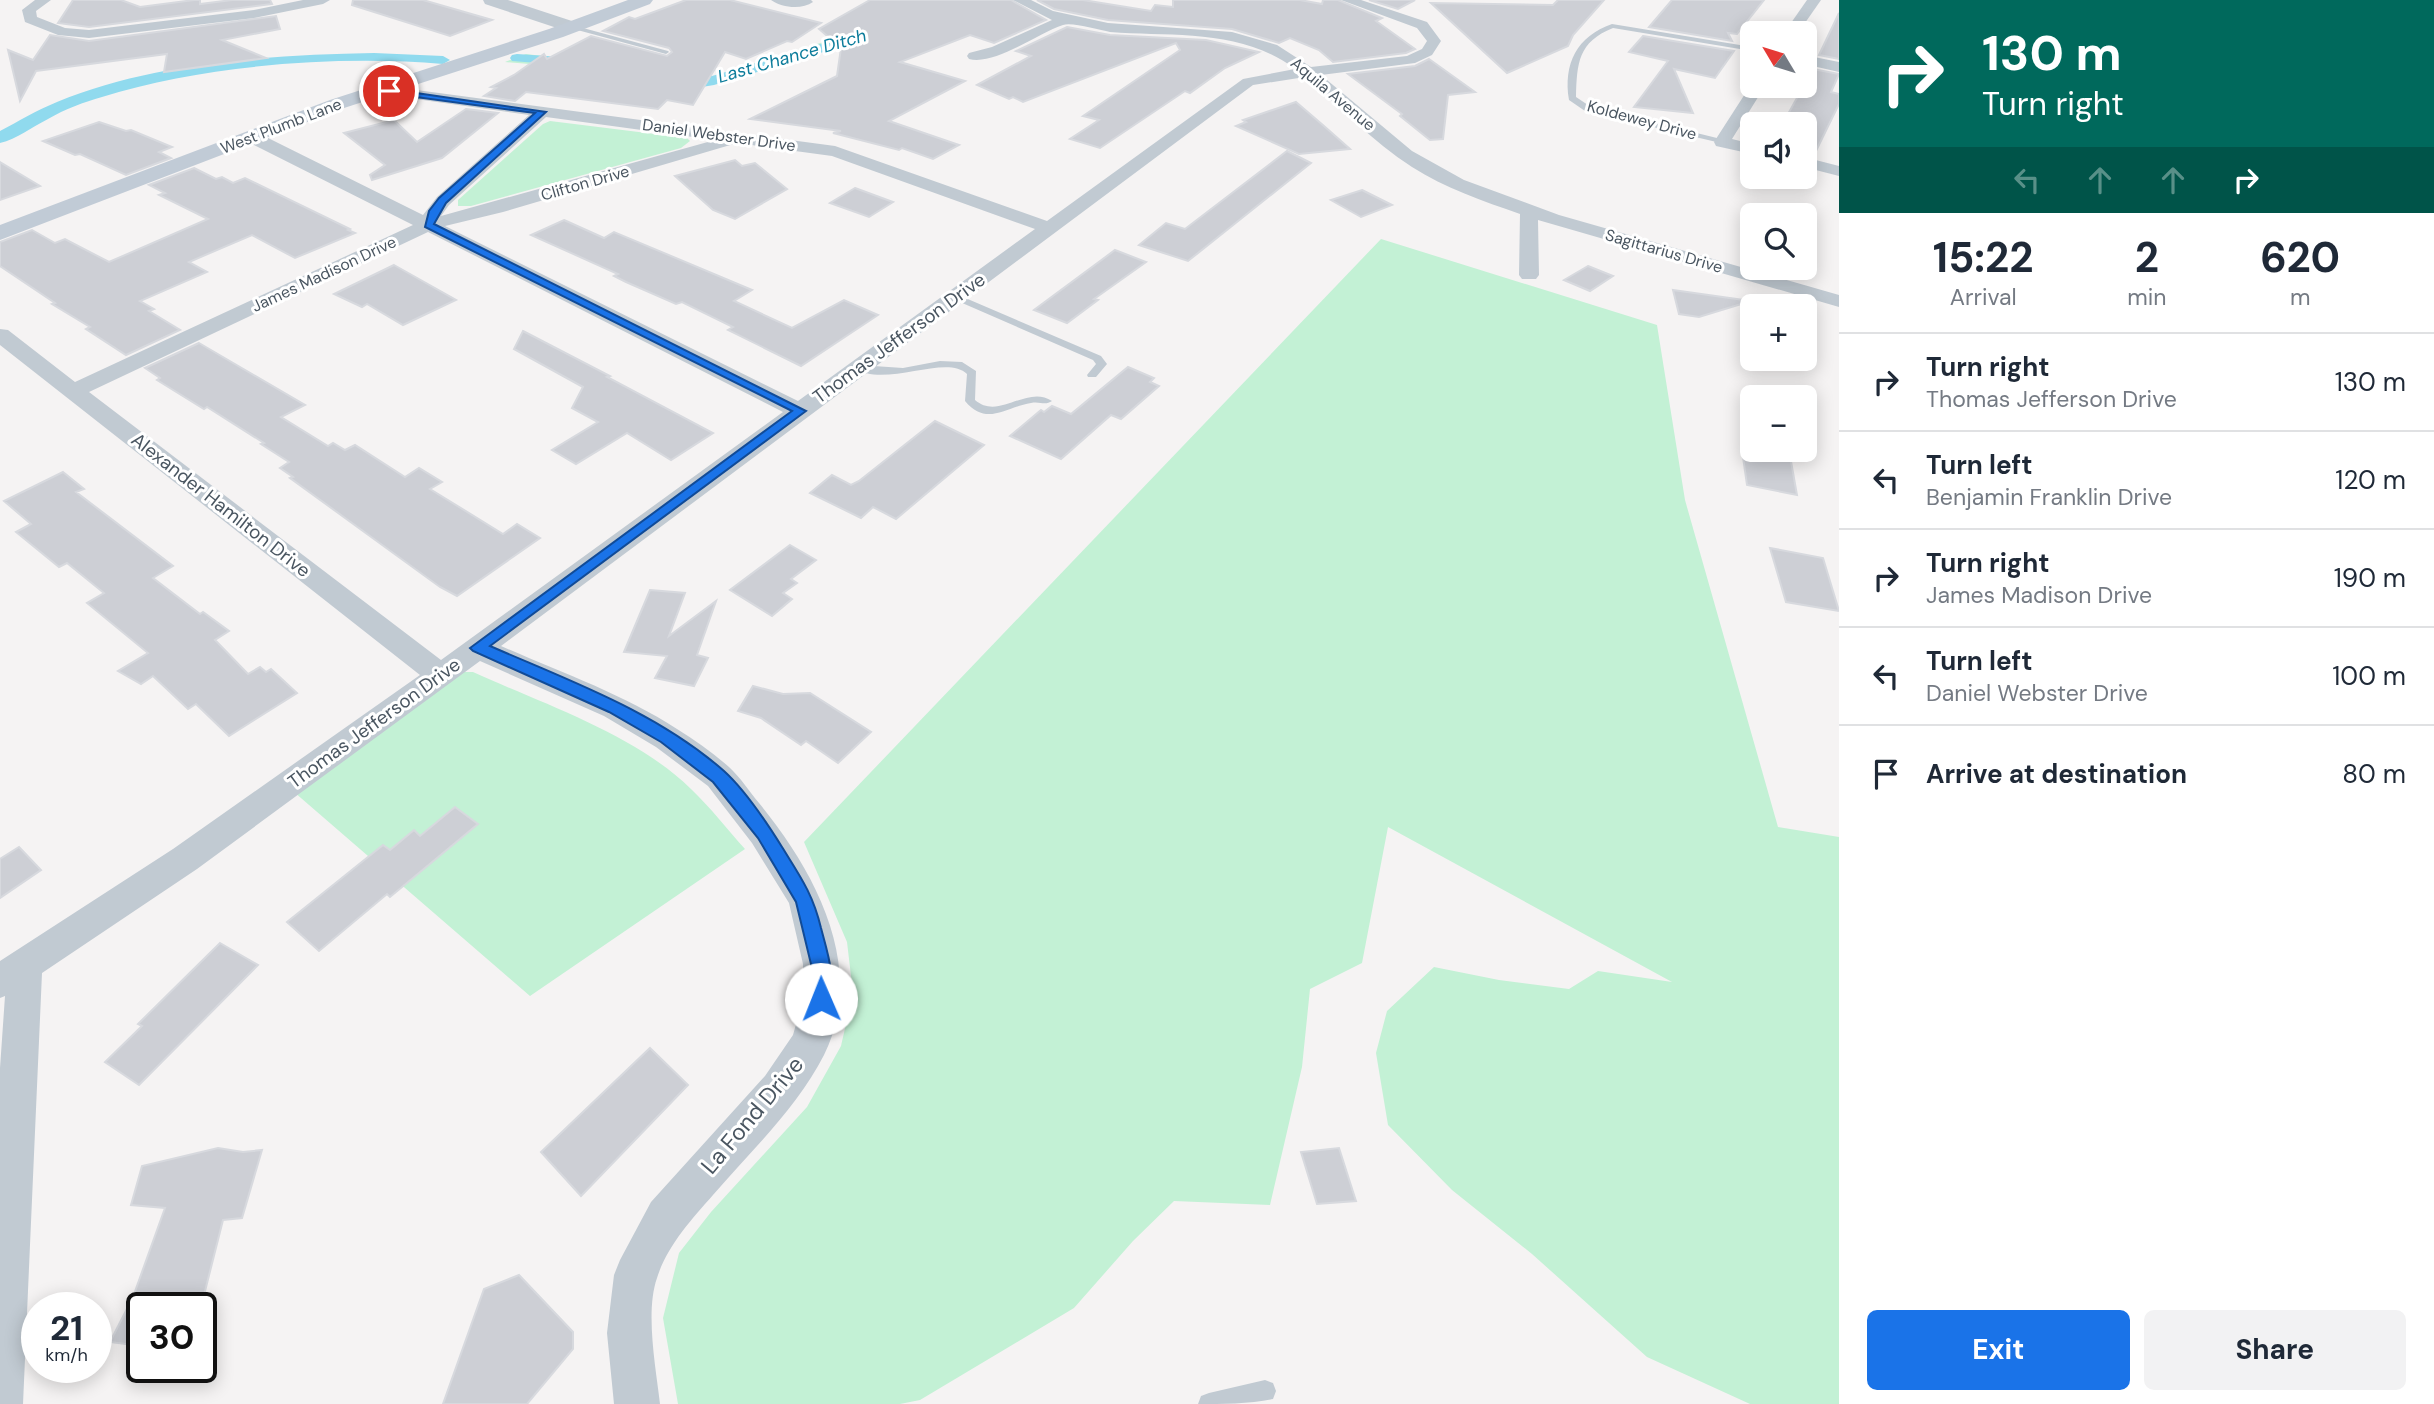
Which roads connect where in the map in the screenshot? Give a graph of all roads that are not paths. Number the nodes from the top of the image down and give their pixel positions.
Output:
1 (44, 0) edge
2 (323, 0) edge
3 (491, 0) edge
4 (644, 0) edge
5 (778, 0) edge
6 (1020, 0) edge
7 (1348, 0) edge
8 (1814, 0) edge
9 (806, 2) dead end
10 (1063, 20) junction
11 (1799, 21) edge
12 (572, 27) junction
13 (1740, 47) edge
14 (666, 51) dead end
15 (974, 56) dead end
16 (1817, 62) edge
17 (1839, 66) edge
18 (1308, 72) junction
19 (379, 90) junction
20 (1750, 98) edge
21 (542, 112) junction
22 (252, 137) junction
23 (741, 138) junction
24 (1722, 142) junction
25 (1740, 146) edge
26 (1817, 165) edge
27 (1839, 171) edge
28 (1529, 212) junction
29 (428, 225) junction
30 (1049, 228) junction
31 (0, 233) edge
32 (1529, 275) dead end
33 (956, 297) junction
34 (1839, 301) edge
35 (0, 335) edge
36 (859, 368) junction
37 (1092, 375) dead end
38 (74, 391) junction
39 (1047, 401) dead end
40 (800, 411) junction
41 (478, 648) junction
42 (441, 675) junction
43 (13, 972) edge
44 (1265, 1391) dead end
45 (0, 1404) edge
46 (637, 1404) edge
47 (1209, 1404) edge

1 - 2 street
3 - 12 street
4 - 12 main road, West Plumb Lane
5 - 9 street
6 - 10 street, Aquila Avenue
7 - 18 street, Thomas Jefferson Drive
8 - 11 street
10 - 15 street
10 - 18 street, Aquila Avenue
12 - 14 lane
12 - 19 main road, West Plumb Lane
13 - 24 lane, Koldewey Drive
16 - 17 street
18 - 28 street, Aquila Avenue
18 - 30 street, Thomas Jefferson Drive
19 - 21 street, Daniel Webster Drive
19 - 22 main road, West Plumb Lane
20 - 24 street
21 - 23 street, Daniel Webster Drive
21 - 29 street, James Madison Drive
22 - 29 street
22 - 31 main road, West Plumb Lane
23 - 29 street, Clifton Drive
23 - 30 street, Daniel Webster Drive
24 - 25 street, Koldewey Drive
26 - 27 street
28 - 32 street
28 - 34 street, Sagittarius Drive
29 - 38 street, James Madison Drive
29 - 40 street
30 - 33 street, Thomas Jefferson Drive
33 - 36 street, Thomas Jefferson Drive
33 - 37 lane
35 - 38 street, Alexander Hamilton Drive
36 - 39 lane
36 - 40 street, Thomas Jefferson Drive
38 - 42 street, Alexander Hamilton Drive
40 - 41 street, Thomas Jefferson Drive
41 - 42 street, Thomas Jefferson Drive
41 - 46 street, La Fond Drive
42 - 43 street, Thomas Jefferson Drive
43 - 45 street
44 - 47 lane

